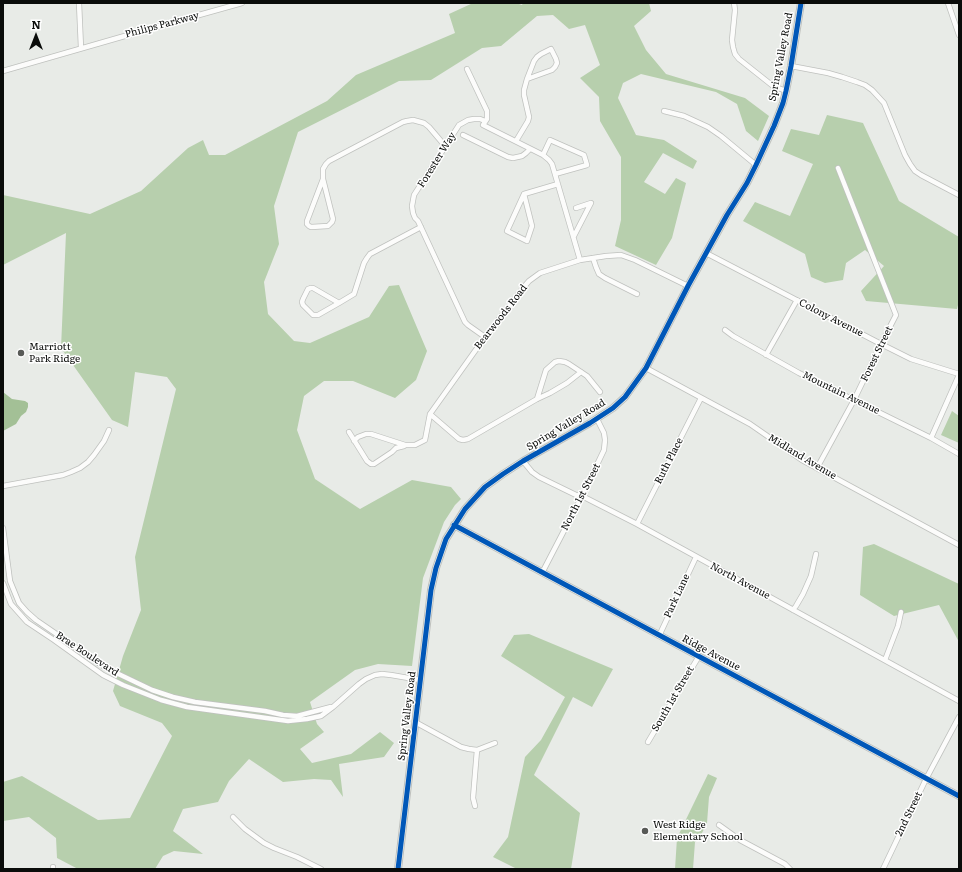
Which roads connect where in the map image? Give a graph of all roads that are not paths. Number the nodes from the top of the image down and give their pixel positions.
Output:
1 (79, 3) edge
2 (242, 3) edge
3 (734, 3) edge
4 (800, 3) edge
5 (948, 3) edge
6 (959, 35) edge
7 (81, 48) junction
8 (791, 66) junction
9 (467, 69) dead end
10 (3, 71) edge
11 (527, 79) junction
12 (786, 91) junction
13 (664, 111) dead end
14 (485, 121) junction
15 (463, 135) dead end
16 (516, 142) junction
17 (446, 147) junction
18 (530, 149) junction
19 (543, 155) junction
20 (756, 165) junction
21 (838, 168) dead end
22 (555, 174) junction
23 (323, 179) junction
24 (558, 184) junction
25 (524, 194) junction
26 (959, 195) edge
27 (576, 208) dead end
28 (421, 228) junction
29 (574, 236) junction
30 (706, 253) junction
31 (593, 258) junction
32 (580, 260) junction
33 (688, 286) junction
34 (637, 294) dead end
35 (797, 300) junction
36 (339, 303) junction
37 (725, 330) dead end
38 (485, 337) junction
39 (881, 344) junction
40 (766, 356) junction
41 (646, 368) junction
42 (582, 372) junction
43 (959, 375) edge
44 (600, 392) dead end
45 (701, 398) junction
46 (538, 399) junction
47 (854, 400) junction
48 (430, 414) junction
49 (597, 419) junction
50 (109, 430) dead end
51 (349, 432) dead end
52 (932, 438) junction
53 (354, 441) junction
54 (405, 446) junction
55 (959, 454) edge
56 (523, 461) junction
57 (818, 468) junction
58 (3, 486) edge
59 (582, 496) junction
60 (637, 524) junction
61 (454, 525) junction
62 (3, 528) edge
63 (959, 545) edge
64 (816, 554) dead end
65 (696, 557) junction
66 (542, 573) junction
67 (3, 582) edge
68 (793, 610) junction
69 (901, 612) dead end
70 (659, 636) junction
71 (699, 656) junction
72 (885, 660) junction
73 (420, 680) junction
74 (959, 701) edge
75 (332, 707) junction
76 (959, 717) edge
77 (415, 722) junction
78 (648, 742) dead end
79 (495, 743) dead end
80 (477, 750) junction
81 (926, 779) junction
82 (959, 796) edge
83 (475, 806) dead end
84 (233, 818) dead end
85 (719, 825) dead end
86 (321, 869) edge
87 (398, 869) edge
88 (790, 869) edge
89 (883, 869) edge

1 - 7 street
2 - 7 street, Philips Parkway
3 - 12 street
4 - 8 street, Spring Valley Road
5 - 6 street
7 - 10 street, Philips Parkway
8 - 12 street, Spring Valley Road
8 - 26 street
9 - 14 street
11 - 11 street
11 - 16 street
12 - 20 street, Spring Valley Road
13 - 20 street
14 - 16 street
14 - 17 street, Forester Way
15 - 18 street
16 - 18 street
17 - 23 street
17 - 28 street, Forester Way
18 - 19 street
19 - 22 street
19 - 22 street
20 - 30 street, Spring Valley Road
21 - 39 street, Forest Street
22 - 24 street
23 - 23 street
24 - 25 street
24 - 29 street
25 - 25 street
27 - 29 street
28 - 36 street
28 - 38 street, Forester Way
29 - 32 street
30 - 33 street, Spring Valley Road
30 - 35 street, Colony Avenue
31 - 32 street, Bearwoods Road
31 - 33 street, Bearwoods Road
31 - 34 street
32 - 38 street, Bearwoods Road
33 - 41 street, Spring Valley Road
35 - 39 street, Colony Avenue
35 - 40 street
36 - 36 street
37 - 40 street, Mountain Avenue
38 - 48 street, Bearwoods Road
39 - 43 street, Colony Avenue
39 - 47 street, Forest Street
40 - 47 street, Mountain Avenue
41 - 45 street, Midland Avenue
41 - 49 street, Spring Valley Road
42 - 44 street
42 - 46 street
42 - 46 street
43 - 52 street
45 - 57 street, Midland Avenue
45 - 60 street, Ruth Place
46 - 48 street
47 - 52 street, Mountain Avenue
47 - 57 street, Forest Street
48 - 54 street, Bearwoods Road
49 - 56 street, Spring Valley Road
49 - 59 street, North 1st Street
50 - 58 street
51 - 53 street, Bearwoods Road
52 - 55 street, Mountain Avenue
53 - 54 street
53 - 54 street, Bearwoods Road
56 - 59 street, North Avenue
56 - 61 street, Spring Valley Road
57 - 63 street, Midland Avenue
59 - 60 street, North Avenue
59 - 66 street, North 1st Street
60 - 65 street, North Avenue
61 - 66 street, Ridge Avenue
61 - 73 street, Spring Valley Road
62 - 75 street, Brae Boulevard
64 - 68 street
65 - 68 street, North Avenue
65 - 70 street, Park Lane
66 - 70 street, Ridge Avenue
67 - 75 street, Brae Boulevard
68 - 72 street, North Avenue
69 - 72 street
70 - 71 street, Ridge Avenue
71 - 78 street, South 1st Street
71 - 81 street, Ridge Avenue
72 - 74 street, North Avenue
73 - 75 street, Brae Boulevard
73 - 77 street, Spring Valley Road
76 - 81 street, 2nd Street
77 - 80 street
77 - 87 street, Spring Valley Road
79 - 80 street
80 - 83 street
81 - 82 street, Ridge Avenue
81 - 89 street, 2nd Street
84 - 86 street
85 - 88 street

